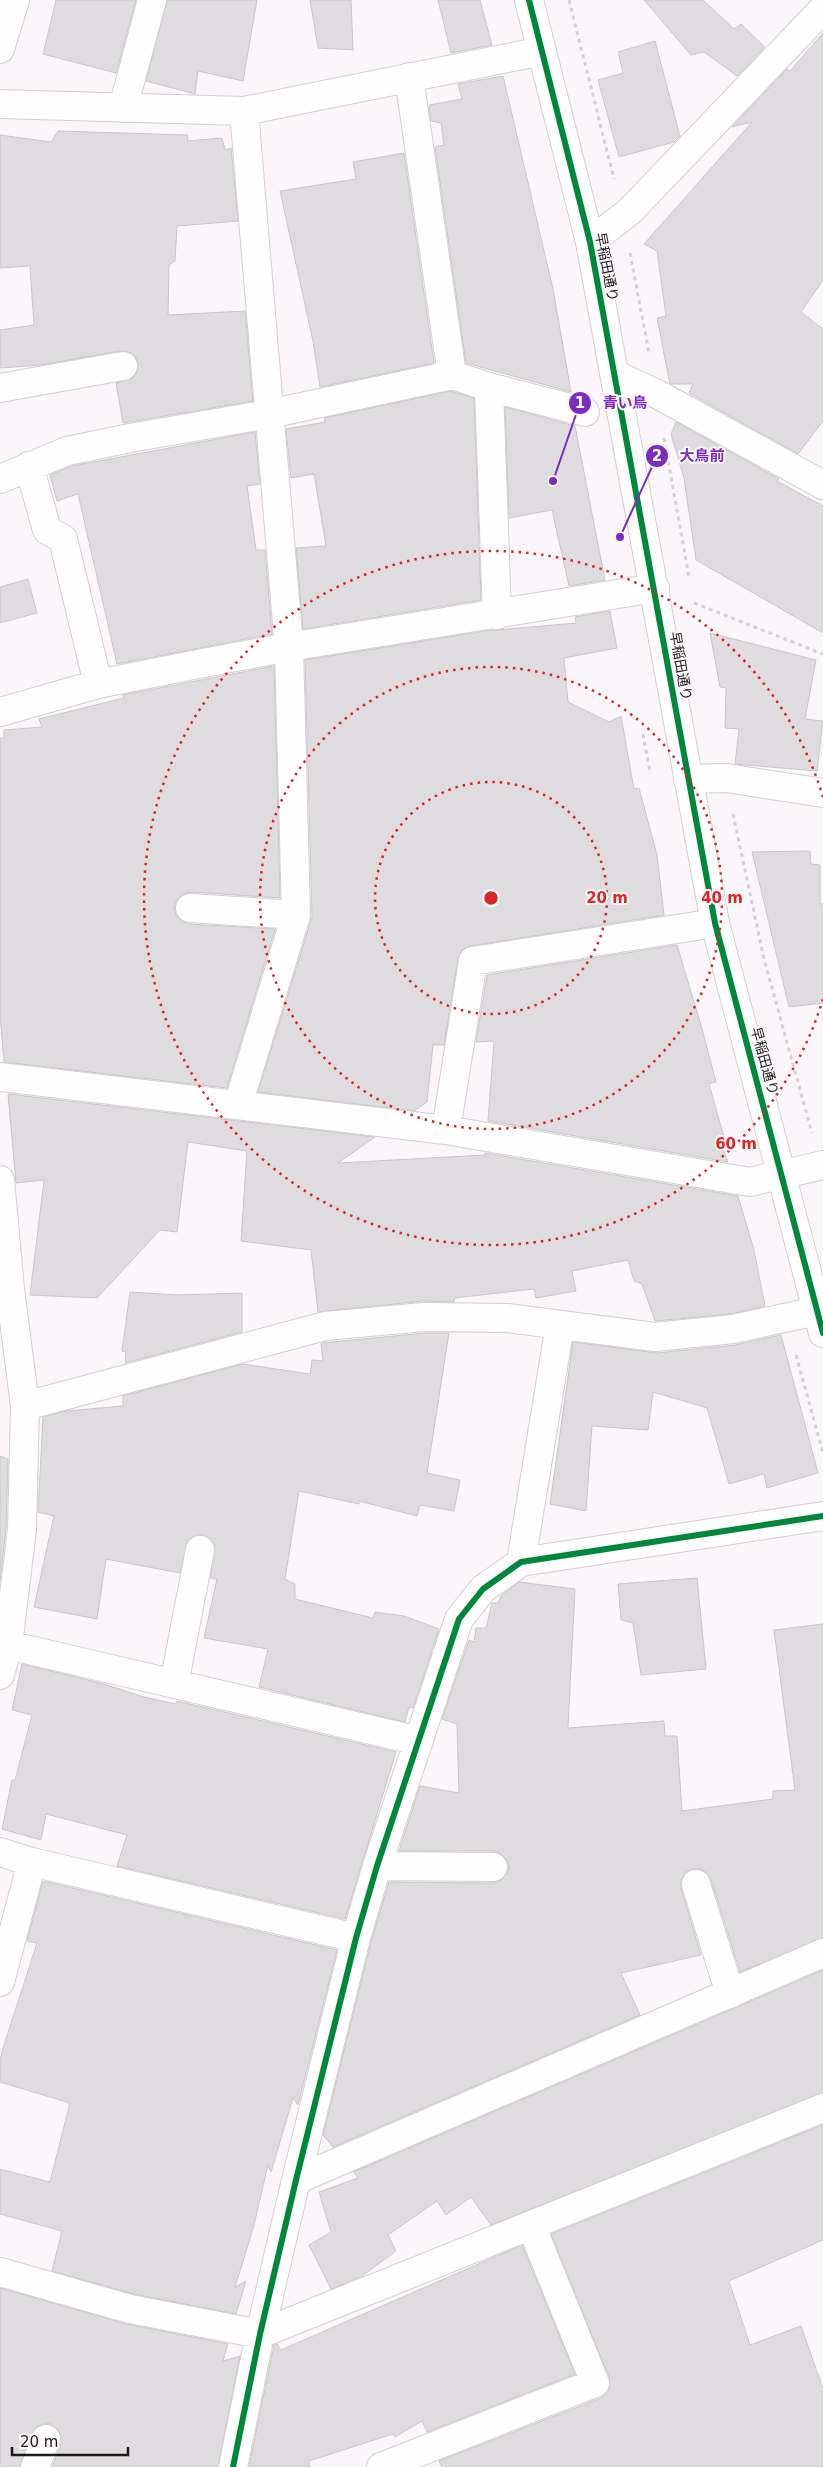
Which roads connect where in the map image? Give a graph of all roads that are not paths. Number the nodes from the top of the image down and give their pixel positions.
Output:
1 (15, 0) edge
2 (152, 0) edge
3 (529, 0) edge
4 (823, 9) edge
5 (0, 49) edge
6 (542, 51) junction
7 (409, 77) junction
8 (0, 104) edge
9 (123, 108) junction
10 (244, 111) junction
11 (590, 242) junction
12 (123, 366) dead end
13 (452, 375) junction
14 (616, 375) junction
15 (489, 387) junction
16 (0, 388) edge
17 (585, 412) dead end
18 (269, 414) junction
19 (29, 466) junction
20 (0, 479) edge
21 (823, 485) edge
22 (655, 588) junction
23 (497, 615) junction
24 (289, 647) junction
25 (98, 684) junction
26 (0, 712) edge
27 (688, 779) junction
28 (823, 793) edge
29 (190, 908) dead end
30 (296, 915) junction
31 (715, 923) junction
32 (0, 1077) edge
33 (238, 1105) junction
34 (446, 1130) junction
35 (822, 1166) edge
36 (783, 1175) junction
37 (0, 1180) edge
38 (5, 1289) edge
39 (820, 1322) edge
40 (560, 1325) junction
41 (24, 1406) junction
42 (823, 1516) edge
43 (200, 1550) dead end
44 (9, 1551) edge
45 (521, 1562) junction
46 (8, 1645) junction
47 (0, 1675) edge
48 (174, 1684) junction
49 (419, 1741) junction
50 (0, 1852) edge
51 (32, 1862) junction
52 (377, 1866) junction
53 (493, 1867) dead end
54 (696, 1884) dead end
55 (356, 1938) junction
56 (823, 1953) edge
57 (0, 1982) edge
58 (730, 1994) junction
59 (823, 2108) edge
60 (296, 2180) junction
61 (531, 2225) junction
62 (0, 2272) edge
63 (260, 2334) junction
64 (46, 2439) dead end
65 (35, 2467) edge
66 (233, 2467) edge
67 (381, 2467) edge

1 - 5 street
2 - 9 street
3 - 6 street, 早稲田通り
4 - 11 street
6 - 7 street
6 - 11 street, 早稲田通り
7 - 10 street
7 - 13 street
8 - 9 street
9 - 10 street
10 - 18 street
11 - 14 street, 早稲田通り
12 - 16 street
13 - 15 street
13 - 18 street
14 - 21 street
14 - 22 street, 早稲田通り
15 - 17 street
15 - 23 street
18 - 19 street
18 - 24 street
19 - 20 street
19 - 25 street
22 - 23 street
22 - 27 street, 早稲田通り
23 - 24 street
24 - 25 street
24 - 30 street
25 - 26 street
27 - 28 street
27 - 31 street, 早稲田通り
29 - 30 street
30 - 33 street
31 - 34 street
31 - 36 street, 早稲田通り
32 - 33 street
33 - 34 street
34 - 36 street
35 - 36 street
36 - 39 street, 早稲田通り
37 - 38 street
38 - 41 street
39 - 40 street
40 - 41 street
40 - 45 street
41 - 44 street
42 - 45 street
43 - 48 street
44 - 46 street
45 - 49 street
46 - 47 street
46 - 48 street
48 - 49 street
49 - 52 street
50 - 51 street
51 - 55 street
51 - 57 street
52 - 53 street
52 - 55 street
54 - 58 street
55 - 60 street
56 - 58 street
58 - 60 street
59 - 61 street
60 - 63 street
61 - 63 street
61 - 67 street
62 - 63 street
63 - 66 street
64 - 65 street

